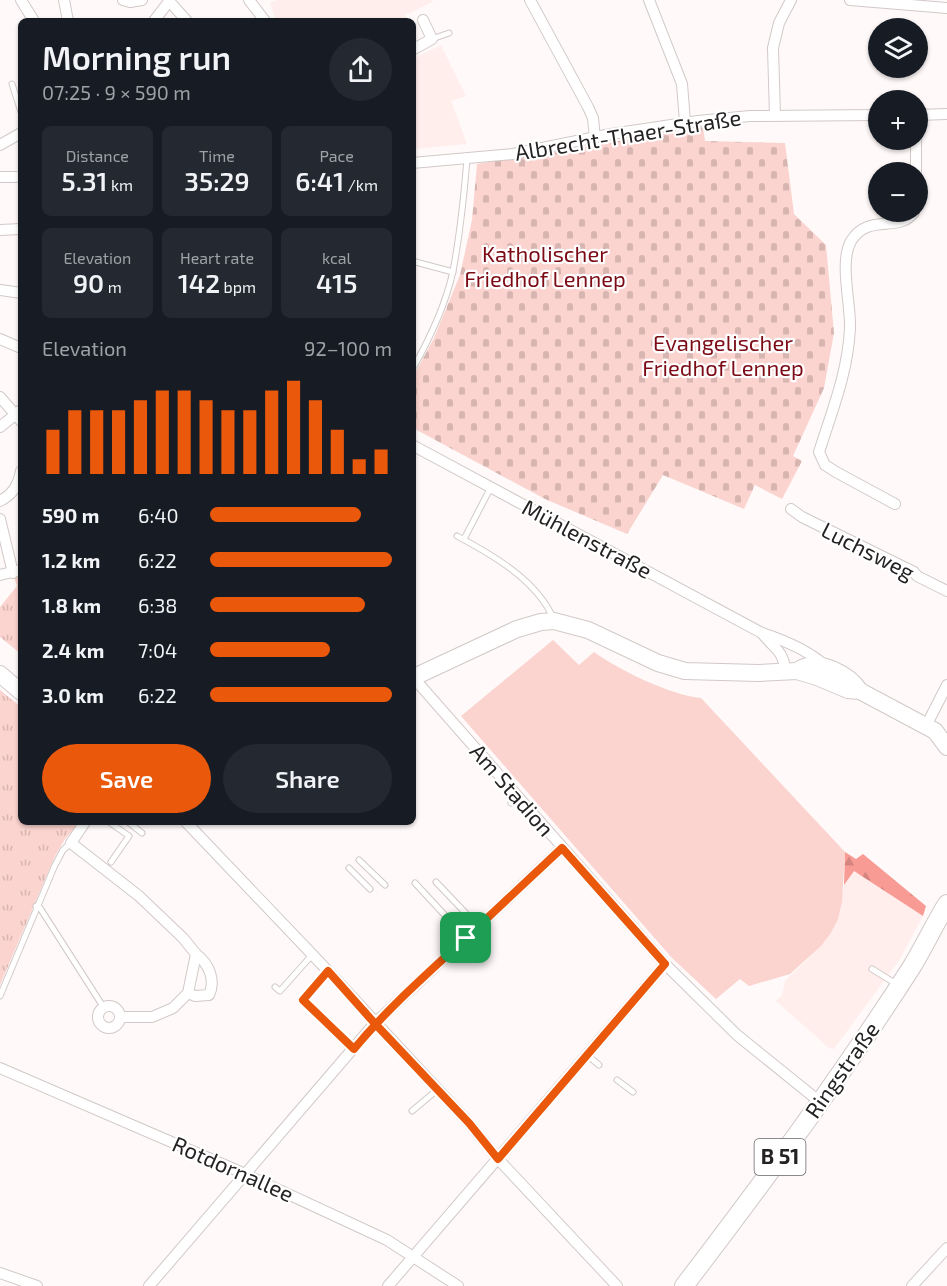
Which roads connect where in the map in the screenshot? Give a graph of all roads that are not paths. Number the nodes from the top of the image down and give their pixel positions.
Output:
1 (21, 0) edge
2 (64, 0) edge
3 (123, 0) edge
4 (142, 0) edge
5 (168, 0) edge
6 (249, 0) edge
7 (530, 0) edge
8 (648, 0) edge
9 (791, 0) edge
10 (850, 0) edge
11 (947, 8) edge
12 (32, 18) edge
13 (67, 18) edge
14 (156, 18) edge
15 (184, 18) edge
16 (263, 18) edge
17 (423, 20) dead end
18 (449, 33) dead end
19 (432, 39) junction
20 (416, 48) edge
21 (12, 84) dead end
22 (18, 103) edge
23 (947, 114) edge
24 (868, 115) edge
25 (928, 115) edge
26 (775, 116) junction
27 (686, 122) junction
28 (18, 134) edge
29 (595, 138) junction
30 (2, 140) edge
31 (467, 159) junction
32 (416, 163) edge
33 (0, 177) edge
34 (16, 177) dead end
35 (901, 222) edge
36 (18, 229) edge
37 (0, 230) edge
38 (416, 262) edge
39 (453, 272) junction
40 (0, 290) edge
41 (18, 293) edge
42 (0, 339) edge
43 (18, 347) edge
44 (416, 362) edge
45 (0, 397) edge
46 (18, 414) edge
47 (18, 416) edge
48 (0, 427) edge
49 (416, 447) edge
50 (18, 484) edge
51 (491, 487) junction
52 (0, 501) edge
53 (895, 504) dead end
54 (791, 508) dead end
55 (0, 519) edge
56 (457, 536) dead end
57 (464, 539) junction
58 (17, 572) edge
59 (0, 575) edge
60 (947, 591) edge
61 (554, 621) junction
62 (762, 633) junction
63 (797, 647) junction
64 (826, 667) junction
65 (791, 671) junction
66 (0, 674) edge
67 (416, 676) edge
68 (416, 681) edge
69 (947, 685) edge
70 (18, 689) edge
71 (860, 691) junction
72 (936, 730) edge
73 (947, 747) edge
74 (83, 825) edge
75 (113, 825) edge
76 (132, 825) edge
77 (189, 825) edge
78 (142, 833) dead end
79 (71, 843) junction
80 (562, 848) junction
81 (359, 860) dead end
82 (111, 862) dead end
83 (349, 868) dead end
84 (436, 882) dead end
85 (415, 883) dead end
86 (385, 885) dead end
87 (370, 889) dead end
88 (947, 904) edge
89 (36, 906) junction
90 (478, 926) junction
91 (466, 938) junction
92 (196, 954) junction
93 (312, 955) junction
94 (665, 964) junction
95 (872, 969) dead end
96 (328, 971) junction
97 (899, 986) junction
98 (275, 987) dead end
99 (188, 993) junction
100 (0, 996) edge
101 (104, 1008) junction
102 (120, 1017) junction
103 (375, 1023) junction
104 (354, 1049) junction
105 (587, 1054) junction
106 (598, 1065) dead end
107 (0, 1068) edge
108 (617, 1080) dead end
109 (437, 1090) junction
110 (633, 1092) dead end
111 (820, 1102) junction
112 (412, 1112) dead end
113 (498, 1159) junction
114 (245, 1174) junction
115 (947, 1248) edge
116 (414, 1256) junction
117 (0, 1273) edge
118 (37, 1286) edge
119 (149, 1286) edge
120 (388, 1286) edge
121 (459, 1286) edge
122 (617, 1286) edge
123 (684, 1286) edge
124 (912, 1286) edge

1 - 12 street
2 - 13 street
3 - 4 street
5 - 14 street
5 - 15 street
6 - 16 street
7 - 29 street
8 - 27 street
9 - 26 street
10 - 11 street
17 - 19 street
18 - 19 lane
19 - 20 street
21 - 22 lane
23 - 25 street
24 - 26 street, Albrecht-Thaer-Straße
26 - 27 street, Albrecht-Thaer-Straße
27 - 29 street, Albrecht-Thaer-Straße
28 - 30 street
29 - 31 street, Albrecht-Thaer-Straße
31 - 32 street, Albrecht-Thaer-Straße
31 - 39 lane
33 - 34 street
35 - 53 street
36 - 37 street
38 - 39 lane
39 - 44 lane
40 - 41 street
42 - 43 street
45 - 46 street
47 - 48 street
49 - 51 street, Mühlenstraße
50 - 52 street
51 - 57 lane
51 - 62 street, Mühlenstraße
54 - 60 street, Luchsweg
55 - 58 street
56 - 57 lane
57 - 61 lane
58 - 59 street
61 - 65 street
61 - 67 street
62 - 63 street, Mühlenstraße
62 - 65 street, Mühlenstraße
63 - 64 street, Mühlenstraße
63 - 65 street
64 - 65 street
64 - 71 street
65 - 71 street
66 - 70 street
68 - 80 street, Am Stadion
69 - 72 street
71 - 72 street
72 - 73 street
74 - 79 street
75 - 82 lane
76 - 78 lane
77 - 93 street
79 - 89 lane
79 - 92 street
80 - 90 street
80 - 94 street, Am Stadion
81 - 86 lane
83 - 87 lane
84 - 90 lane
85 - 91 lane
88 - 97 main road, Ringstraße / B 51
89 - 100 lane
89 - 101 lane
90 - 91 street
91 - 103 street
92 - 99 street
92 - 99 street
93 - 96 street
93 - 98 lane
94 - 105 street
94 - 111 street, Am Stadion
95 - 97 lane
96 - 103 street
96 - 104 lane
97 - 111 main road, Ringstraße / B 51
99 - 102 street
101 - 102 street
101 - 102 street
103 - 104 street
103 - 109 street
104 - 114 street
105 - 106 lane
105 - 113 street
107 - 114 street, Rotdornallee
108 - 110 lane
109 - 112 lane
109 - 113 street
111 - 123 main road, Ringstraße / B 51
113 - 116 street
113 - 122 street
114 - 116 street, Rotdornallee
114 - 119 street
115 - 124 street
116 - 120 street
116 - 121 street, Rotdornallee
117 - 118 street

